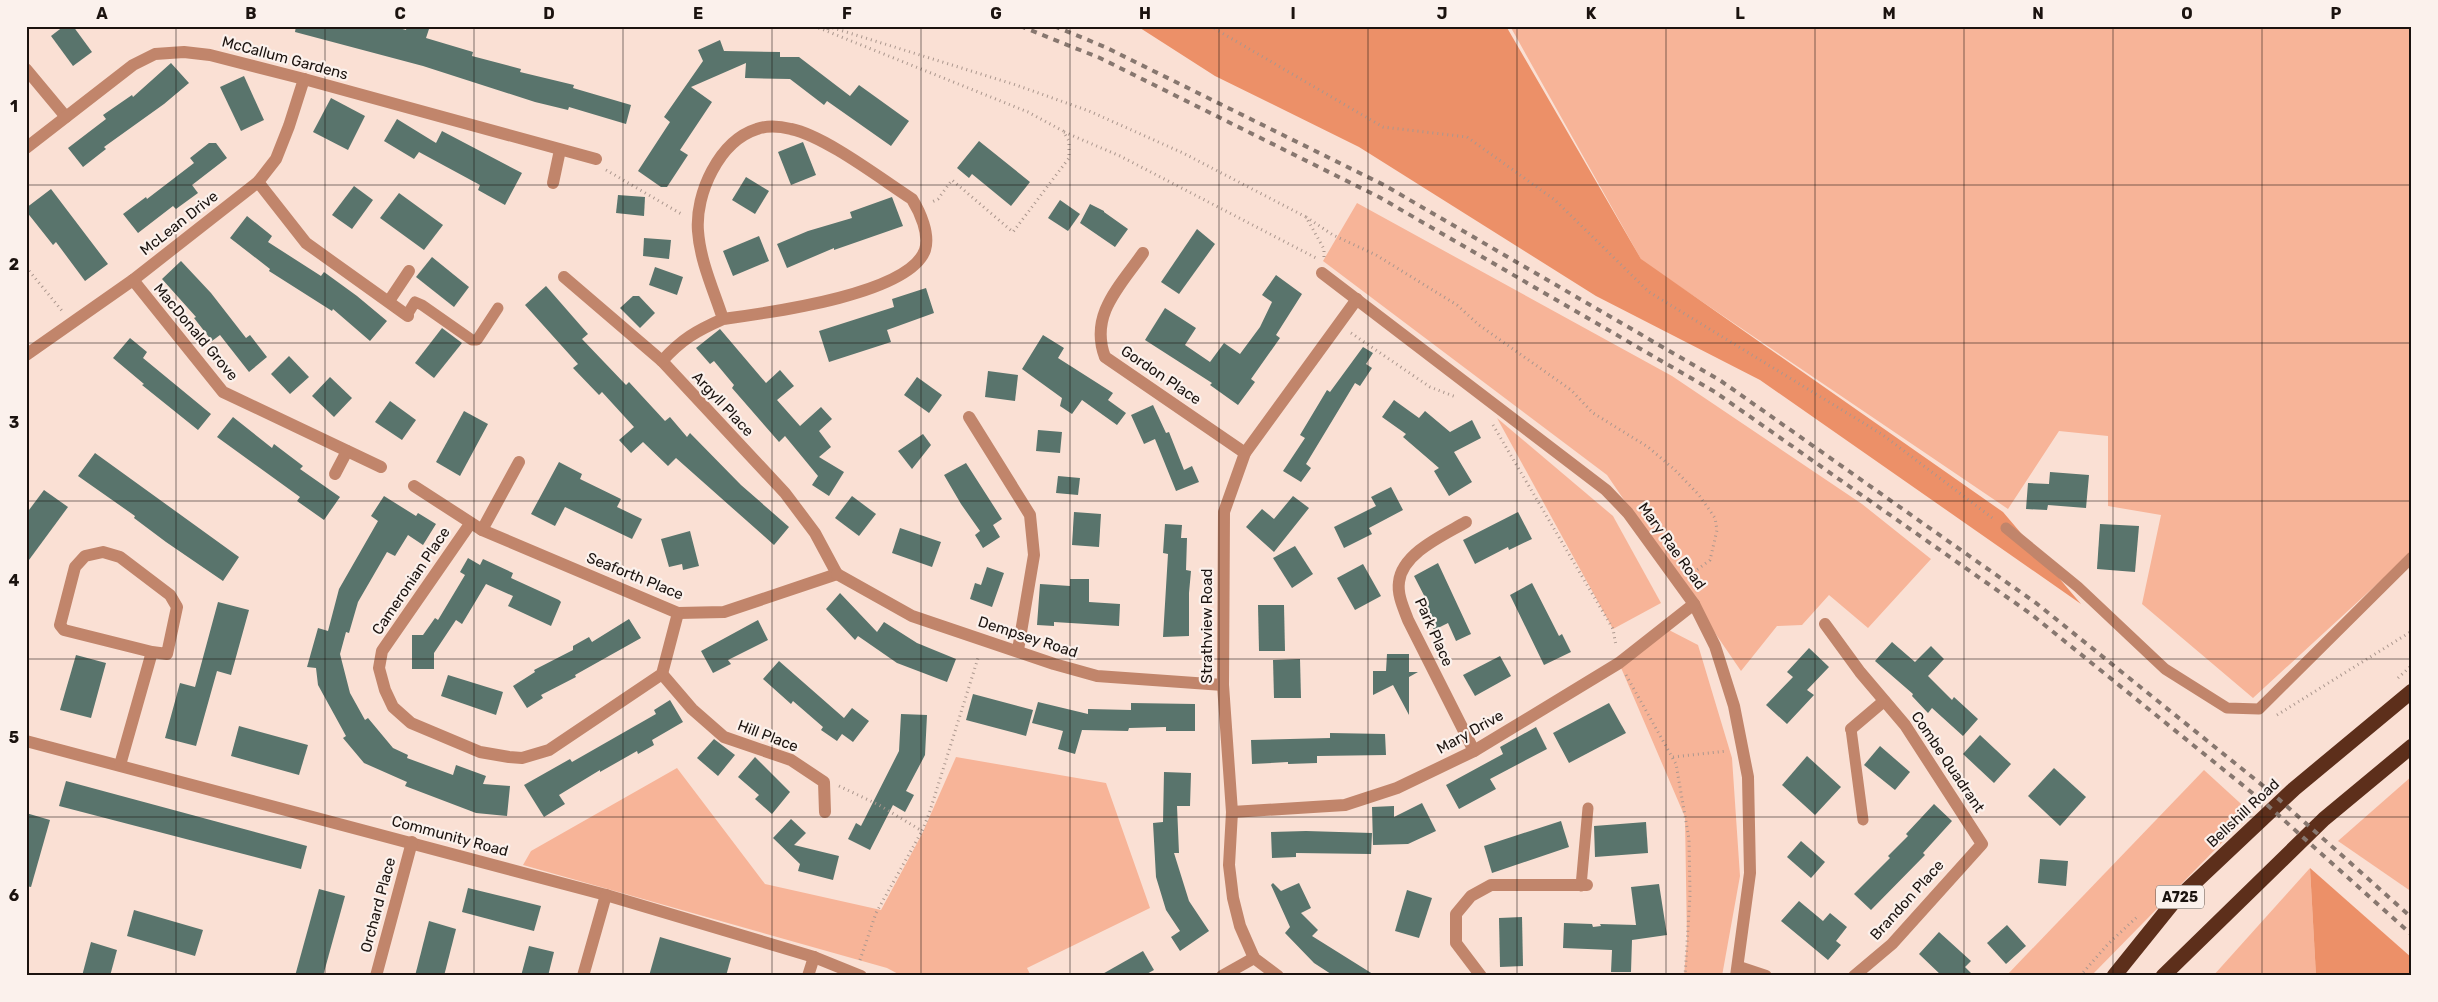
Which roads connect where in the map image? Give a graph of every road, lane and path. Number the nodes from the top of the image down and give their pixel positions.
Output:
1 (814, 26) edge
2 (1210, 26) edge
3 (828, 30) junction
4 (26, 69) edge
5 (304, 79) junction
6 (66, 117) junction
7 (1062, 131) junction
8 (26, 148) edge
9 (560, 150) junction
10 (596, 159) joint
11 (258, 182) junction
12 (553, 183) dead end
13 (918, 208) junction
14 (1306, 217) junction
15 (698, 218) junction
16 (1143, 253) dead end
17 (26, 267) edge
18 (409, 270) dead end
19 (1322, 273) dead end
20 (564, 276) dead end
21 (133, 280) junction
22 (1357, 299) junction
23 (389, 301) junction
24 (498, 308) dead end
25 (408, 315) joint
26 (723, 319) junction
27 (72, 321) junction
28 (1339, 324) junction
29 (26, 355) edge
30 (662, 361) junction
31 (1465, 401) dead end
32 (969, 417) dead end
33 (1491, 421) dead end
34 (347, 451) junction
35 (1245, 453) junction
36 (519, 462) dead end
37 (382, 467) dead end
38 (335, 474) dead end
39 (414, 486) dead end
40 (1466, 522) dead end
41 (470, 524) junction
42 (2006, 528) joint
43 (482, 530) junction
44 (2412, 557) edge
45 (837, 574) junction
46 (1680, 583) junction
47 (1694, 604) junction
48 (678, 613) junction
49 (1825, 624) dead end
50 (2412, 631) edge
51 (984, 640) junction
52 (1018, 650) junction
53 (152, 652) junction
54 (1619, 663) junction
55 (662, 674) junction
56 (1223, 685) junction
57 (2412, 691) edge
58 (1884, 701) junction
59 (2259, 708) junction
60 (1851, 728) joint
61 (26, 741) edge
62 (2412, 746) edge
63 (1743, 749) junction
64 (1474, 751) junction
65 (1673, 757) junction
66 (120, 765) junction
67 (824, 782) junction
68 (1588, 808) dead end
69 (825, 812) dead end
70 (1232, 812) junction
71 (1863, 820) dead end
72 (922, 830) junction
73 (412, 842) junction
74 (1982, 844) joint
75 (1584, 886) joint
76 (606, 895) junction
77 (2172, 904) junction
78 (2184, 952) junction
79 (814, 956) junction
80 (1254, 958) junction
81 (1738, 972) edge
82 (858, 975) edge
83 (376, 976) edge
84 (583, 976) edge
85 (808, 976) edge
86 (1222, 976) edge
87 (1278, 976) edge
88 (1481, 976) edge
89 (1685, 976) edge
90 (1766, 976) edge
91 (1854, 976) edge
92 (2104, 976) edge
93 (2114, 976) edge
94 (2163, 976) edge
95 (2170, 976) edge

1 - 3 path
2 - 42 path
3 - 7 path
3 - 14 path
4 - 6 street
5 - 6 street, McCallum Gardens
5 - 9 street, McCallum Gardens
5 - 11 street, McLean Drive
6 - 8 street, McCallum Gardens
7 - 13 path
7 - 14 path
9 - 10 street, McCallum Gardens
9 - 12 street
10 - 15 path
11 - 21 street, McLean Drive
11 - 23 street
13 - 15 street
13 - 26 street
14 - 46 path
15 - 26 street
16 - 35 street, Gordon Place
17 - 27 path
18 - 23 street
19 - 22 street, Mary Rae Road
20 - 30 street, Argyll Place
21 - 27 street, McLean Drive
21 - 34 street, MacDonald Grove
22 - 28 street, Strathview Road
22 - 46 street, Mary Rae Road
23 - 25 street
24 - 25 lane
26 - 30 street
27 - 29 street, McLean Drive
28 - 31 path
28 - 35 street, Strathview Road
30 - 45 street, Argyll Place
32 - 52 street
33 - 54 path
34 - 37 street, MacDonald Grove
34 - 38 street
35 - 56 street, Strathview Road
36 - 43 street
39 - 41 street, Seaforth Place
40 - 64 street, Park Place
41 - 43 street, Seaforth Place
41 - 55 street, Cameronian Place
42 - 59 lane
43 - 48 street, Seaforth Place
44 - 59 lane
45 - 48 street, Seaforth Place
45 - 51 street, Dempsey Road
46 - 47 street, Mary Rae Road
47 - 54 street, Mary Drive
47 - 63 street, Mary Rae Road
48 - 55 street
49 - 58 street, Combe Quadrant
50 - 59 path
51 - 52 street, Dempsey Road
51 - 72 path
52 - 56 street, Dempsey Road
53 - 53 street
53 - 66 street
54 - 64 street, Mary Drive
54 - 65 path
55 - 67 street, Hill Place
56 - 70 street, Strathview Road
57 - 77 highway, Bellshill Road / A725
58 - 60 street
58 - 74 street, Combe Quadrant
60 - 71 lane
61 - 66 street, Community Road
62 - 78 highway, A725
63 - 65 path
63 - 81 street, Mary Rae Road
64 - 70 street, Mary Drive
65 - 89 path
66 - 73 street, Community Road
67 - 69 street
67 - 72 path
68 - 75 lane
70 - 80 street, Strathview Road
72 - 82 path
73 - 76 street, Community Road
73 - 83 street, Orchard Place
74 - 91 street, Brandon Place
75 - 88 street
76 - 79 street, Community Road
76 - 84 street
77 - 92 highway
77 - 93 highway, Bellshill Road / A725
78 - 94 highway, A725
78 - 95 highway
79 - 82 street, Community Road
79 - 85 street
80 - 86 street
80 - 87 street, Strathview Road
81 - 90 street

